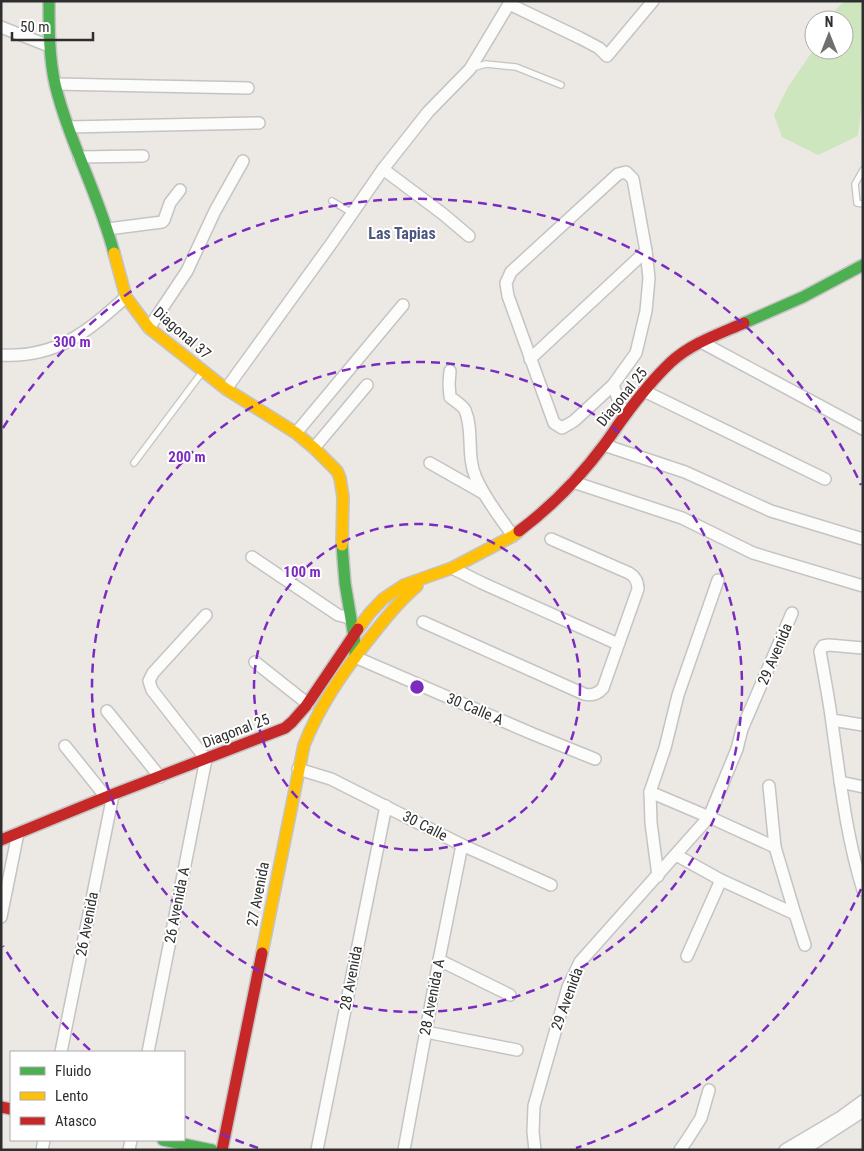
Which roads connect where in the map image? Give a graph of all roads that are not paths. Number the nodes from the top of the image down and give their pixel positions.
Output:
1 (48, 1) edge
2 (653, 1) edge
3 (1, 27) edge
4 (48, 46) junction
5 (470, 69) junction
6 (55, 84) junction
7 (561, 85) dead end
8 (248, 88) dead end
9 (259, 123) dead end
10 (68, 127) junction
11 (143, 156) dead end
12 (79, 157) junction
13 (243, 161) dead end
14 (383, 169) junction
15 (863, 170) edge
16 (180, 190) dead end
17 (332, 201) dead end
18 (863, 204) edge
19 (352, 213) junction
20 (108, 230) junction
21 (469, 236) dead end
22 (646, 252) junction
23 (863, 265) edge
24 (126, 297) junction
25 (404, 305) dead end
26 (149, 328) junction
27 (701, 342) junction
28 (1, 355) edge
29 (530, 359) junction
30 (203, 370) junction
31 (450, 372) dead end
32 (367, 385) dead end
33 (613, 385) junction
34 (226, 389) junction
35 (644, 391) junction
36 (624, 416) junction
37 (863, 429) edge
38 (296, 433) junction
39 (604, 445) junction
40 (314, 448) junction
41 (430, 462) dead end
42 (134, 464) dead end
43 (825, 479) dead end
44 (573, 482) junction
45 (484, 493) junction
46 (513, 536) junction
47 (551, 539) dead end
48 (863, 539) edge
49 (252, 557) dead end
50 (452, 568) junction
51 (428, 578) junction
52 (718, 580) dead end
53 (863, 586) edge
54 (792, 613) dead end
55 (206, 615) dead end
56 (350, 618) junction
57 (424, 622) dead end
58 (354, 635) junction
59 (618, 644) junction
60 (863, 648) edge
61 (355, 657) junction
62 (255, 662) dead end
63 (308, 704) junction
64 (107, 711) dead end
65 (832, 720) junction
66 (292, 722) junction
67 (863, 725) edge
68 (308, 733) junction
69 (65, 746) dead end
70 (206, 759) junction
71 (596, 759) dead end
72 (298, 769) junction
73 (160, 777) junction
74 (840, 782) junction
75 (769, 786) dead end
76 (863, 787) edge
77 (650, 792) junction
78 (109, 796) junction
79 (386, 806) junction
80 (709, 817) junction
81 (18, 833) junction
82 (1, 840) edge
83 (462, 845) junction
84 (775, 847) junction
85 (676, 854) junction
86 (859, 863) edge
87 (658, 876) junction
88 (721, 880) junction
89 (551, 885) dead end
90 (863, 890) edge
91 (795, 914) junction
92 (1, 917) edge
93 (805, 944) dead end
94 (687, 956) dead end
95 (439, 960) junction
96 (510, 995) dead end
97 (426, 1032) junction
98 (517, 1050) dead end
99 (62, 1051) edge
100 (148, 1051) edge
101 (708, 1090) dead end
102 (863, 1101) edge
103 (863, 1111) edge
104 (168, 1141) edge
105 (823, 1144) edge
106 (212, 1150) edge
107 (222, 1150) edge
108 (317, 1150) edge
109 (404, 1150) edge
110 (535, 1150) edge
111 (680, 1150) edge
112 (785, 1150) edge
113 (803, 1150) edge

1 - 4 main road, Diagonal 37
2 - 5 street
3 - 4 street
4 - 6 main road, Diagonal 37
5 - 7 lane
5 - 14 street
6 - 8 street
6 - 10 main road, Diagonal 37
9 - 10 street
10 - 12 main road, Diagonal 37
11 - 12 street
12 - 20 main road, Diagonal 37
13 - 26 street
14 - 19 street
14 - 21 street
15 - 18 lane
16 - 20 street
17 - 19 lane
19 - 34 street
20 - 24 main road, Diagonal 37
22 - 29 street
22 - 29 street
22 - 33 street
23 - 27 main road, Diagonal 25
24 - 26 main road, Diagonal 37
24 - 28 street
25 - 38 street
26 - 30 main road, Diagonal 37
27 - 35 main road, Diagonal 25
27 - 37 street
29 - 33 street
30 - 34 main road, Diagonal 37
30 - 42 lane
31 - 45 street
32 - 40 street
33 - 36 street
34 - 38 main road, Diagonal 37
35 - 36 main road, Diagonal 25
35 - 43 street
36 - 39 main road, Diagonal 25
38 - 40 main road, Diagonal 37
39 - 44 main road, Diagonal 25
39 - 48 street
40 - 56 main road, Diagonal 37
41 - 45 street
44 - 46 main road, Diagonal 25
44 - 53 street
45 - 46 street
46 - 50 main road, Diagonal 25
47 - 59 street
49 - 56 street
50 - 51 main road, Diagonal 25
50 - 59 street
51 - 58 main road, Diagonal 25
51 - 61 main road, Diagonal 25
52 - 77 street
54 - 80 street, 29 Avenida
55 - 70 street
56 - 58 main road, Diagonal 37
57 - 59 street
58 - 61 main road, Diagonal 37
58 - 63 main road, Diagonal 25
60 - 65 street
61 - 68 main road, 27 Avenida
61 - 71 street, 30 Calle A
62 - 63 street
63 - 66 main road, Diagonal 25
64 - 73 street
65 - 67 street
65 - 74 street
66 - 68 main road
66 - 70 main road, Diagonal 25
68 - 72 main road, 27 Avenida
69 - 78 street
70 - 73 main road, Diagonal 25
70 - 100 street, 26 Avenida A
72 - 79 street, 30 Calle
72 - 107 main road, 27 Avenida
73 - 78 main road, Diagonal 25
74 - 76 street
74 - 86 street
75 - 84 street
77 - 80 street
77 - 87 street
78 - 81 main road, Diagonal 25
78 - 99 street, 26 Avenida
79 - 83 street, 30 Calle
79 - 108 street, 28 Avenida
80 - 84 street
80 - 85 street, 29 Avenida
81 - 82 main road, Diagonal 25
81 - 92 street
83 - 89 street, 30 Calle
83 - 95 street, 28 Avenida A
84 - 91 street
85 - 87 street, 29 Avenida
85 - 88 street
86 - 90 street
87 - 110 street, 29 Avenida
88 - 91 street
88 - 94 street
91 - 93 street
95 - 96 street
95 - 97 street, 28 Avenida A
97 - 98 street
97 - 109 street, 28 Avenida A
101 - 111 street
102 - 112 street
103 - 105 street
104 - 106 main road
105 - 113 street

